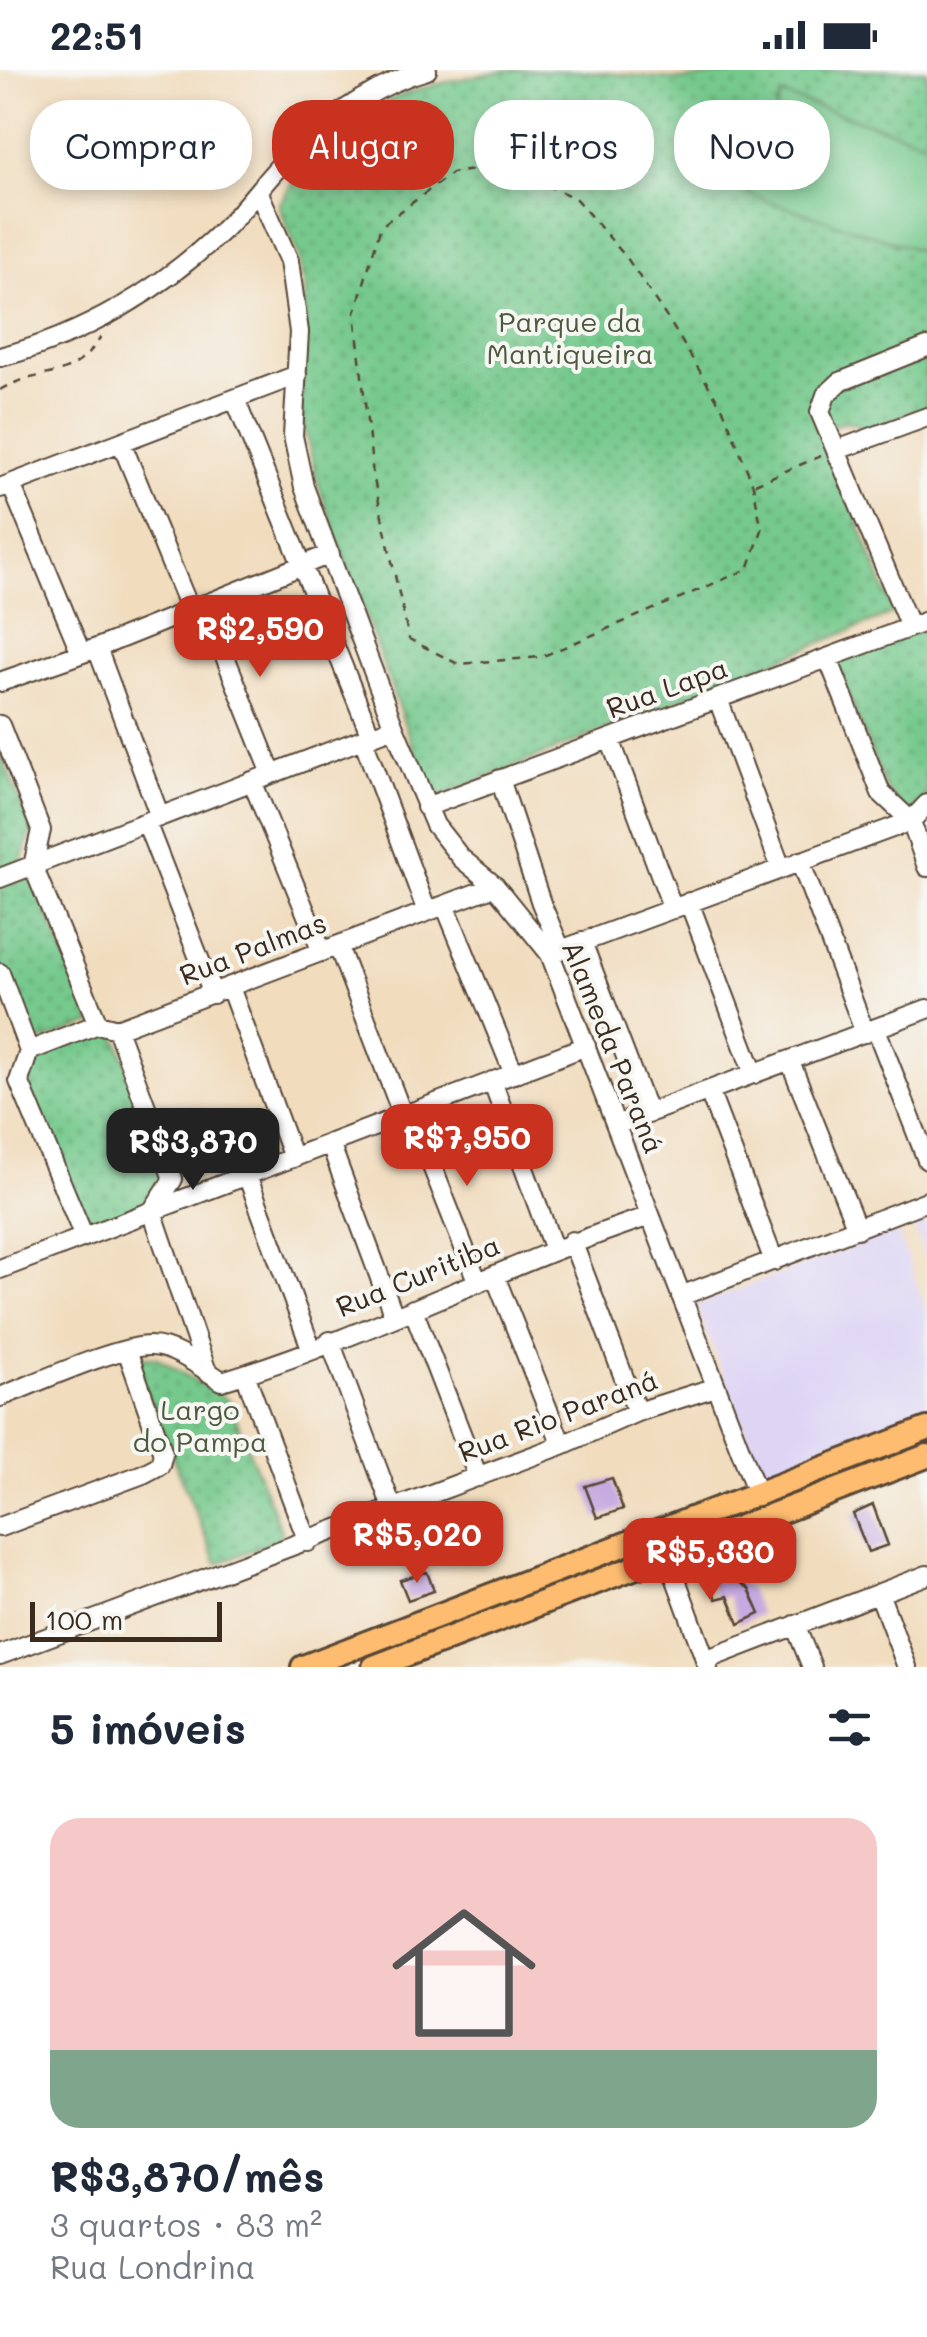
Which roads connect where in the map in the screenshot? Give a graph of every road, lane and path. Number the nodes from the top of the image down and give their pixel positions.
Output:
1 (427, 70) edge
2 (258, 193) junction
3 (102, 334) dead end
4 (927, 348) edge
5 (0, 357) edge
6 (297, 376) junction
7 (0, 390) edge
8 (234, 399) junction
9 (927, 417) edge
10 (121, 442) junction
11 (837, 450) junction
12 (754, 485) junction
13 (5, 486) edge
14 (330, 554) junction
15 (300, 566) junction
16 (197, 607) junction
17 (923, 623) edge
18 (89, 651) junction
19 (828, 658) junction
20 (0, 682) edge
21 (718, 698) junction
22 (0, 725) edge
23 (394, 727) junction
24 (367, 737) junction
25 (610, 739) junction
26 (272, 774) junction
27 (500, 779) junction
28 (252, 782) junction
29 (927, 804) edge
30 (426, 807) junction
31 (153, 820) junction
32 (911, 820) junction
33 (800, 861) junction
34 (32, 866) junction
35 (927, 867) edge
36 (781, 868) junction
37 (0, 878) edge
38 (496, 886) junction
39 (446, 905) junction
40 (681, 905) junction
41 (427, 912) junction
42 (582, 942) junction
43 (330, 949) junction
44 (555, 952) junction
45 (0, 974) edge
46 (222, 991) junction
47 (927, 1009) edge
48 (98, 1024) junction
49 (117, 1029) junction
50 (871, 1031) junction
51 (586, 1046) junction
52 (28, 1050) junction
53 (790, 1061) junction
54 (514, 1074) junction
55 (754, 1074) junction
56 (492, 1081) junction
57 (708, 1091) junction
58 (407, 1114) junction
59 (648, 1114) junction
60 (616, 1126) junction
61 (330, 1144) junction
62 (293, 1158) junction
63 (927, 1160) edge
64 (247, 1175) junction
65 (927, 1202) edge
66 (152, 1211) junction
67 (650, 1216) junction
68 (857, 1228) junction
69 (84, 1237) junction
70 (572, 1241) junction
71 (554, 1250) junction
72 (774, 1260) junction
73 (0, 1269) edge
74 (487, 1280) junction
75 (681, 1296) junction
76 (413, 1308) junction
77 (394, 1316) junction
78 (330, 1341) junction
79 (311, 1348) junction
80 (127, 1350) junction
81 (207, 1372) junction
82 (245, 1374) junction
83 (716, 1387) junction
84 (0, 1397) edge
85 (637, 1412) junction
86 (927, 1428) edge
87 (562, 1446) junction
88 (927, 1456) edge
89 (478, 1478) junction
90 (757, 1493) junction
91 (392, 1510) junction
92 (0, 1527) edge
93 (643, 1536) junction
94 (308, 1542) junction
95 (658, 1558) junction
96 (927, 1575) edge
97 (879, 1594) junction
98 (795, 1625) junction
99 (0, 1655) edge
100 (707, 1663) edge
101 (302, 1667) edge
102 (374, 1667) edge
103 (812, 1667) edge
104 (908, 1667) edge

1 - 2 street
2 - 5 street
2 - 6 street, Alameda Paraná
3 - 7 path
4 - 11 street
6 - 8 street
6 - 14 street, Alameda Paraná
8 - 10 street
8 - 15 street
9 - 11 street
10 - 13 street
10 - 16 street
11 - 12 path
11 - 17 street
12 - 12 path
13 - 18 street
14 - 15 street
14 - 23 street, Alameda Paraná
15 - 16 street
15 - 24 street
16 - 18 street
16 - 26 street
17 - 19 street, Rua Lapa
18 - 20 street
18 - 31 street
19 - 21 street, Rua Lapa
19 - 32 street
21 - 25 street, Rua Lapa
21 - 36 street
22 - 34 street
23 - 24 street
23 - 30 street, Alameda Paraná
24 - 26 street
24 - 41 street
25 - 27 street, Rua Lapa
25 - 40 street
26 - 28 street
27 - 30 street, Rua Lapa
27 - 44 street
28 - 31 street
28 - 43 street
29 - 32 street
30 - 38 street, Alameda Paraná
31 - 34 street
31 - 46 street
32 - 33 street
32 - 35 street
33 - 36 street
33 - 50 street
34 - 37 street
34 - 48 street
36 - 40 street
38 - 39 street, Rua Palmas
38 - 44 street, Alameda Paraná
39 - 41 street, Rua Palmas
39 - 54 street
40 - 42 street
40 - 55 street
41 - 43 street, Rua Palmas
42 - 44 street
42 - 59 street
43 - 46 street, Rua Palmas
43 - 58 street
44 - 51 street, Alameda Paraná
45 - 52 street
46 - 49 street, Rua Palmas
46 - 62 street
47 - 50 street
48 - 49 street
48 - 52 street
49 - 66 street
50 - 53 street
50 - 63 street
51 - 54 street
51 - 60 street, Alameda Paraná
52 - 69 street
53 - 55 street
53 - 68 street
54 - 56 street
55 - 57 street
56 - 58 street
56 - 71 street
57 - 59 street
57 - 72 street
58 - 61 street
58 - 74 street
59 - 60 street
60 - 67 street, Alameda Paraná
61 - 62 street
61 - 77 street
62 - 64 street
64 - 66 street
64 - 79 street
65 - 68 street
66 - 69 street
66 - 81 street
67 - 70 street, Rua Curitiba
67 - 75 street, Alameda Paraná
68 - 72 street
69 - 73 street
70 - 71 street, Rua Curitiba
70 - 85 street
71 - 74 street, Rua Curitiba
72 - 75 street
74 - 76 street, Rua Curitiba
74 - 87 street
75 - 83 street, Alameda Paraná
76 - 77 street, Rua Curitiba
76 - 89 street
77 - 78 street, Rua Curitiba
78 - 79 street, Rua Curitiba
78 - 91 street
79 - 82 street, Rua Curitiba
80 - 81 street
80 - 84 street
80 - 92 street
81 - 82 street, Rua Curitiba
82 - 94 street
83 - 85 street, Rua Rio Paraná
83 - 90 street, Alameda Paraná
85 - 87 street, Rua Rio Paraná
86 - 90 main road
87 - 89 street, Rua Rio Paraná
88 - 95 main road
89 - 91 street, Rua Rio Paraná
90 - 93 main road
91 - 94 street, Rua Rio Paraná
93 - 95 main road
93 - 101 main road
94 - 99 street, Rua Rio Paraná
95 - 100 street
95 - 102 main road
96 - 97 street
97 - 98 street
97 - 104 street
98 - 100 street
98 - 103 street

